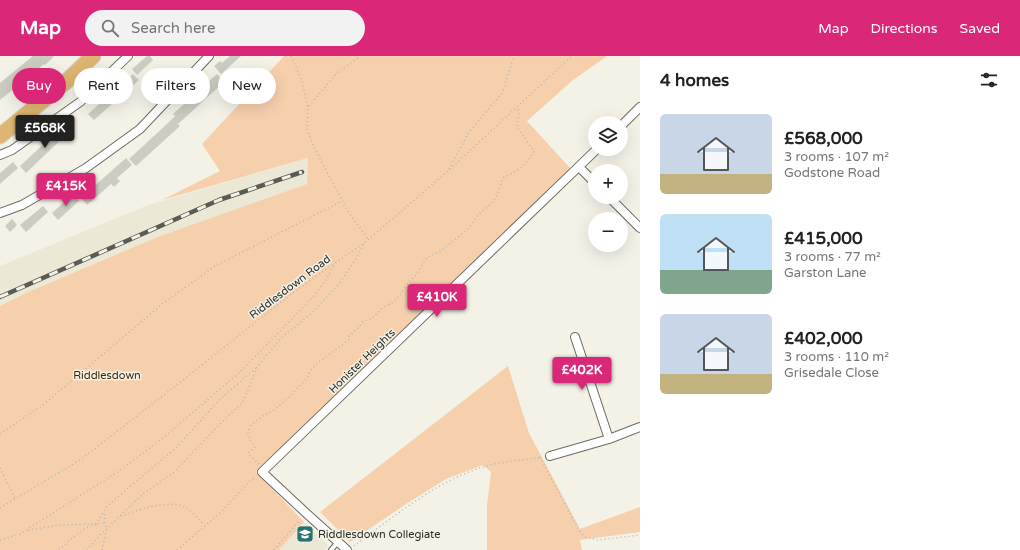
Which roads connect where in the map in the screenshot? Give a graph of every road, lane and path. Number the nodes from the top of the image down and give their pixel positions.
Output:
1 (93, 56) edge
2 (128, 56) edge
3 (209, 56) edge
4 (291, 56) edge
5 (360, 56) edge
6 (514, 56) edge
7 (572, 56) edge
8 (308, 107) junction
9 (518, 107) junction
10 (640, 107) edge
11 (628, 119) edge
12 (0, 136) edge
13 (0, 155) edge
14 (590, 156) edge
15 (579, 167) junction
16 (448, 171) junction
17 (588, 176) edge
18 (342, 201) junction
19 (616, 204) edge
20 (0, 213) edge
21 (640, 228) edge
22 (368, 240) junction
23 (364, 242) junction
24 (335, 263) junction
25 (575, 336) dead end
26 (257, 367) junction
27 (640, 427) edge
28 (0, 434) edge
29 (609, 438) junction
30 (550, 456) joint
31 (540, 458) junction
32 (0, 468) edge
33 (264, 471) junction
34 (15, 499) junction
35 (0, 508) edge
36 (104, 511) junction
37 (306, 513) junction
38 (120, 516) junction
39 (106, 523) junction
40 (96, 524) junction
41 (204, 526) junction
42 (108, 528) junction
43 (27, 530) junction
44 (640, 535) edge
45 (0, 540) edge
46 (338, 542) junction
47 (59, 550) edge
48 (87, 550) edge
49 (102, 550) edge
50 (177, 550) edge
51 (274, 550) edge
52 (331, 550) edge
53 (348, 550) edge

1 - 12 highway
2 - 13 street
3 - 20 street
4 - 8 path
5 - 8 path
6 - 16 path
7 - 9 path, Riddlesdown Road
8 - 18 path
9 - 16 path, Riddlesdown Road
9 - 33 path
10 - 11 street
14 - 15 street, Honister Heights
15 - 17 street
15 - 33 street, Honister Heights
16 - 22 path, Riddlesdown Road
18 - 22 path
18 - 28 path
19 - 21 street
22 - 23 path, Riddlesdown Road
23 - 24 path, Riddlesdown Road
23 - 26 path
24 - 34 path, Riddlesdown Road
24 - 43 path
25 - 29 street
26 - 36 path
26 - 38 path
27 - 29 street
29 - 30 street
30 - 31 path
31 - 44 path
31 - 53 path
32 - 34 path
33 - 37 street
33 - 41 path
34 - 35 path, Riddlesdown Road
36 - 39 path
36 - 40 path
37 - 46 street
37 - 51 path
38 - 41 path
38 - 42 path
39 - 40 path
39 - 42 path
40 - 43 path
40 - 47 path
41 - 50 path
42 - 48 path
42 - 49 path
43 - 45 path
46 - 52 lane
46 - 53 street

